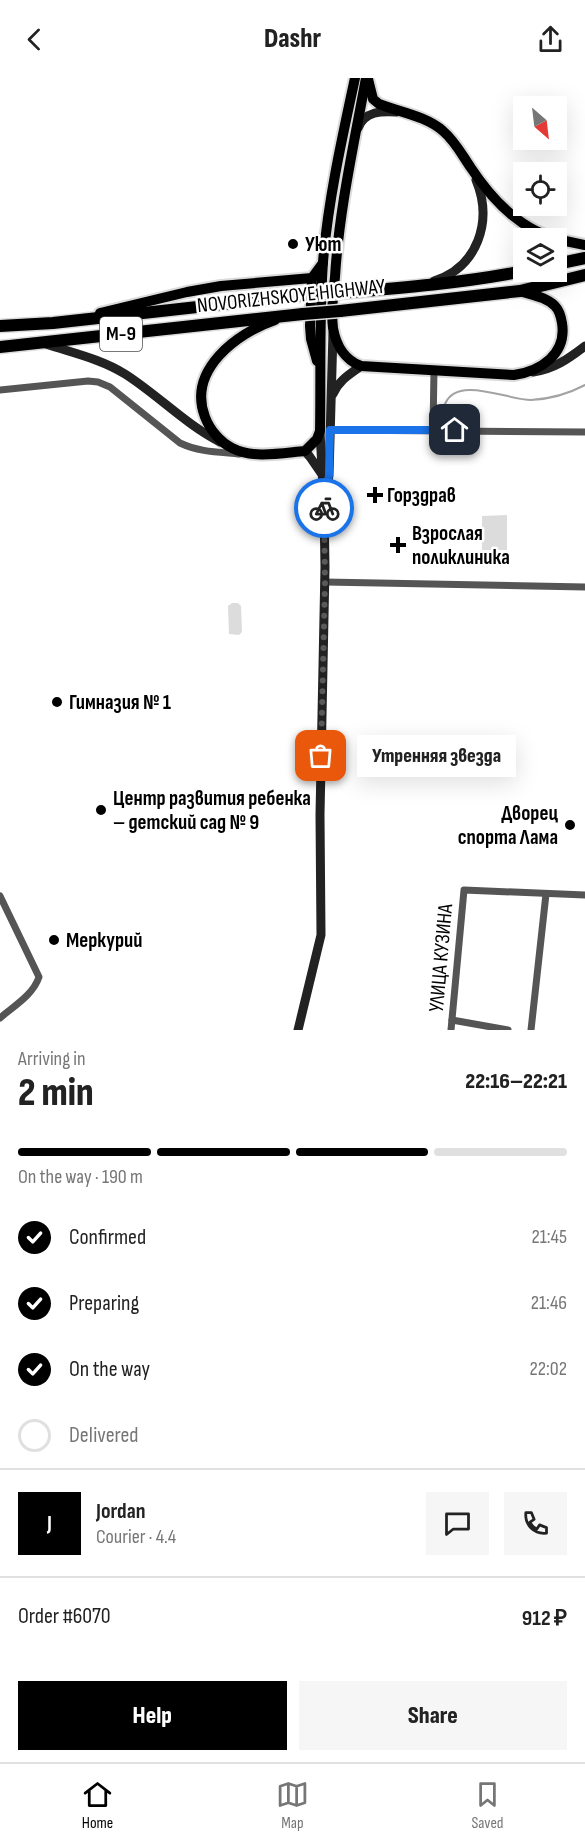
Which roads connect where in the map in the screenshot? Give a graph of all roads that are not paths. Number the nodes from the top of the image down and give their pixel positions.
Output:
1 (355, 78) edge
2 (367, 78) edge
3 (400, 112) junction
4 (356, 133) junction
5 (472, 170) junction
6 (531, 228) edge
7 (567, 241) edge
8 (585, 245) edge
9 (585, 258) edge
10 (567, 262) edge
11 (323, 263) junction
12 (513, 273) edge
13 (585, 275) edge
14 (312, 278) junction
15 (414, 287) junction
16 (520, 291) junction
17 (287, 316) junction
18 (53, 323) junction
19 (0, 326) edge
20 (333, 326) junction
21 (44, 343) junction
22 (27, 344) junction
23 (0, 346) edge
24 (585, 346) edge
25 (0, 352) edge
26 (361, 366) junction
27 (434, 370) junction
28 (530, 372) junction
29 (321, 374) junction
30 (0, 390) edge
31 (331, 399) junction
32 (433, 429) junction
33 (325, 430) junction
34 (585, 432) edge
35 (230, 447) junction
36 (305, 451) junction
37 (252, 454) junction
38 (322, 474) junction
39 (324, 506) junction
40 (325, 582) junction
41 (585, 587) edge
42 (546, 894) junction
43 (0, 896) edge
44 (585, 896) edge
45 (0, 1018) edge
46 (452, 1020) junction
47 (298, 1030) edge
48 (451, 1030) edge
49 (508, 1030) edge
50 (531, 1030) edge

1 - 11 main road
2 - 3 main road
2 - 4 main road
3 - 4 main road
3 - 5 main road
4 - 20 main road
5 - 6 main road
5 - 15 main road
7 - 8 main road
9 - 10 highway
11 - 14 main road
11 - 29 main road
12 - 15 highway, NOVORIZHSKOYE HIGHWAY / М-9
13 - 16 highway, NOVORIZHSKOYE HIGHWAY / М-9
14 - 18 main road
14 - 29 main road
15 - 18 highway, NOVORIZHSKOYE HIGHWAY / М-9, bridge
16 - 17 highway, NOVORIZHSKOYE HIGHWAY / М-9, bridge
16 - 28 main road
17 - 21 highway, NOVORIZHSKOYE HIGHWAY / М-9
17 - 35 main road, М-9
18 - 19 highway, NOVORIZHSKOYE HIGHWAY / М-9
20 - 26 main road
20 - 31 main road
21 - 22 highway, NOVORIZHSKOYE HIGHWAY / М-9
21 - 35 main road, М-9
22 - 23 highway, NOVORIZHSKOYE HIGHWAY / М-9
22 - 25 main road
24 - 28 main road
26 - 27 main road
26 - 31 main road
27 - 28 main road
27 - 32 street
29 - 33 main road
30 - 37 street
31 - 33 main road
32 - 33 street
32 - 34 street
33 - 36 main road
33 - 38 main road
33 - 39 main road
35 - 37 main road, М-9
36 - 37 main road
36 - 38 main road
38 - 39 main road
39 - 40 main road
40 - 41 street
40 - 47 main road
42 - 44 street
42 - 46 street, УЛИЦА КУЗИНА
42 - 50 street
43 - 45 street
46 - 48 street, УЛИЦА КУЗИНА
46 - 49 street

